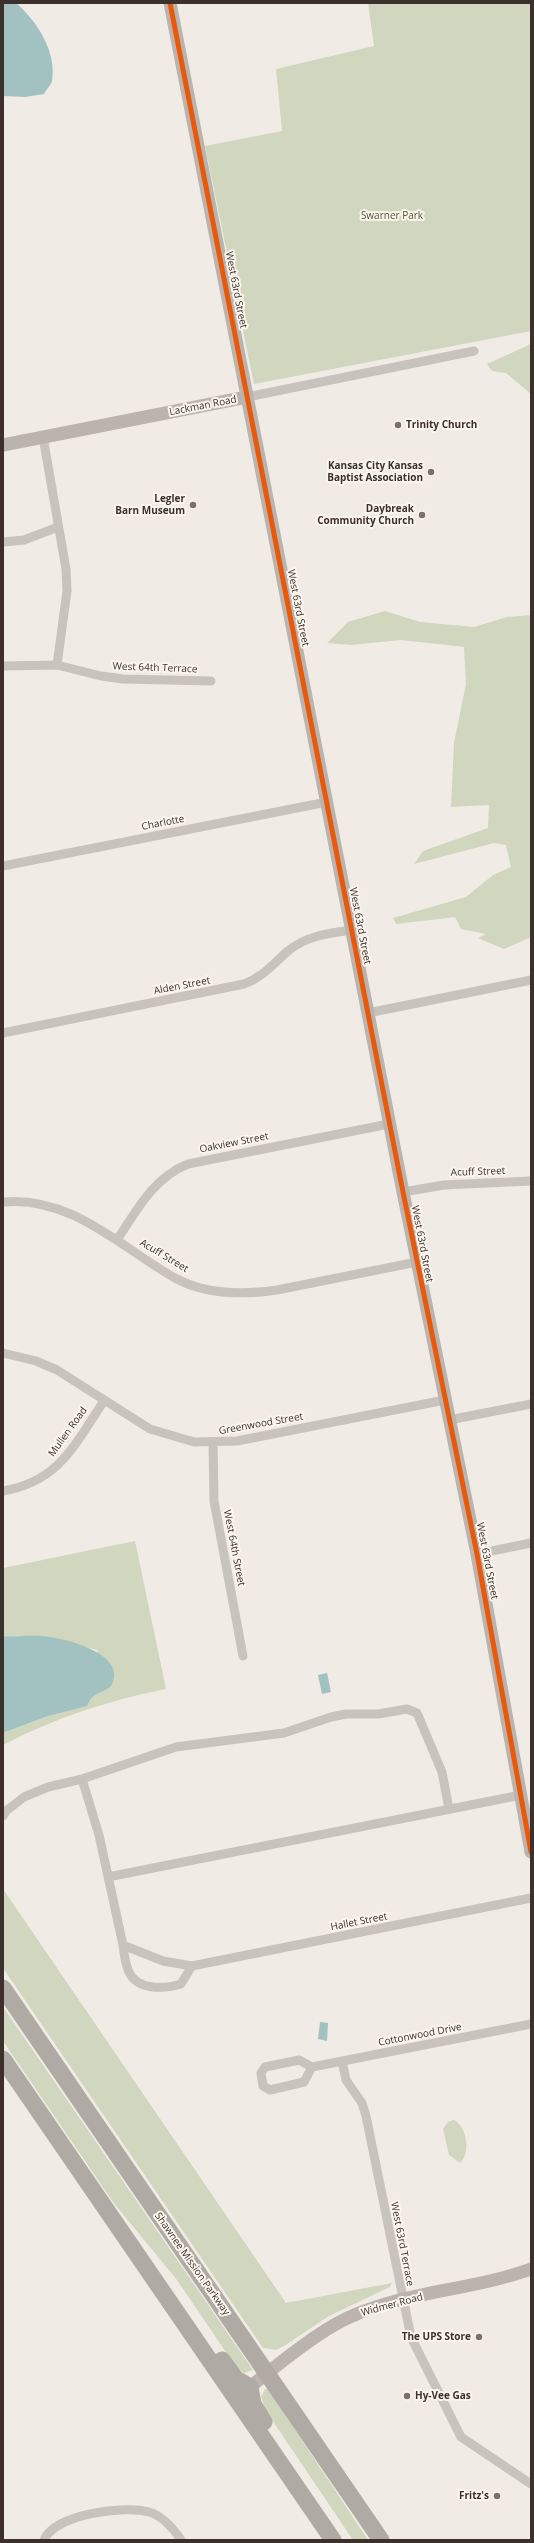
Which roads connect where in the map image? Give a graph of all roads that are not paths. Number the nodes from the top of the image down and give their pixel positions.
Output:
1 (170, 3) edge
2 (474, 352) dead end
3 (247, 397) junction
4 (42, 437) junction
5 (3, 445) edge
6 (58, 527) junction
7 (3, 542) edge
8 (57, 665) junction
9 (3, 666) edge
10 (211, 681) dead end
11 (327, 802) junction
12 (3, 866) edge
13 (352, 930) junction
14 (531, 980) edge
15 (368, 1013) junction
16 (3, 1033) edge
17 (389, 1124) junction
18 (531, 1181) edge
19 (402, 1192) junction
20 (3, 1202) edge
21 (117, 1240) junction
22 (417, 1262) junction
23 (3, 1353) edge
24 (445, 1400) junction
25 (104, 1401) junction
26 (531, 1404) edge
27 (449, 1420) junction
28 (213, 1443) junction
29 (3, 1491) edge
30 (531, 1543) edge
31 (477, 1554) junction
32 (243, 1656) dead end
33 (82, 1778) junction
34 (521, 1795) junction
35 (449, 1810) junction
36 (3, 1816) edge
37 (531, 1852) edge
38 (108, 1877) junction
39 (531, 1898) edge
40 (123, 1945) junction
41 (192, 1966) junction
42 (3, 1988) edge
43 (531, 2024) edge
44 (3, 2058) edge
45 (342, 2062) junction
46 (312, 2067) junction
47 (144, 2264) junction
48 (531, 2270) edge
49 (402, 2301) junction
50 (268, 2373) junction
51 (250, 2387) junction
52 (531, 2484) edge
53 (320, 2521) junction
54 (44, 2540) edge
55 (181, 2540) edge
56 (333, 2540) edge
57 (381, 2540) edge

1 - 3 street, West 63rd Street
2 - 3 street, Lackman Road
3 - 4 street, Lackman Road
3 - 11 street, West 63rd Street
4 - 5 street, Lackman Road
4 - 6 street
6 - 7 street
6 - 8 street
8 - 9 street, West 64th Terrace
8 - 10 street, West 64th Terrace
11 - 12 street, Charlotte
11 - 13 street, West 63rd Street
13 - 15 street, West 63rd Street
13 - 16 street, Alden Street
14 - 15 street
15 - 17 street, West 63rd Street
17 - 19 street, West 63rd Street
17 - 21 street, Oakview Street
18 - 19 street, Acuff Street
19 - 22 street, West 63rd Street
20 - 21 street, Acuff Street
21 - 22 street, Acuff Street
22 - 24 street, West 63rd Street
23 - 25 street, Greenwood Street
24 - 27 street, West 63rd Street
24 - 28 street, Greenwood Street
25 - 28 street, Greenwood Street
25 - 29 street, Mullen Road
26 - 27 street
27 - 31 street, West 63rd Street
28 - 32 street, West 64th Street
30 - 31 street
31 - 34 street, West 63rd Street
33 - 35 street
33 - 36 street
33 - 38 street
34 - 35 street
34 - 37 street, West 63rd Street
35 - 38 street
38 - 40 street
39 - 41 street, Hallet Street
40 - 41 street, Hallet Street
40 - 41 street
42 - 50 highway, Shawnee Mission Parkway
43 - 45 street, Cottonwood Drive
44 - 47 highway
45 - 46 street, Cottonwood Drive
45 - 49 street, West 63rd Terrace
46 - 46 street, Cottonwood Drive
47 - 51 highway
47 - 53 highway
48 - 49 street, Widmer Road
49 - 50 street, Widmer Road
49 - 52 street, West 63rd Terrace
50 - 51 street, Widmer Road
50 - 57 highway, Shawnee Mission Parkway
51 - 53 highway
53 - 56 highway
54 - 55 street

